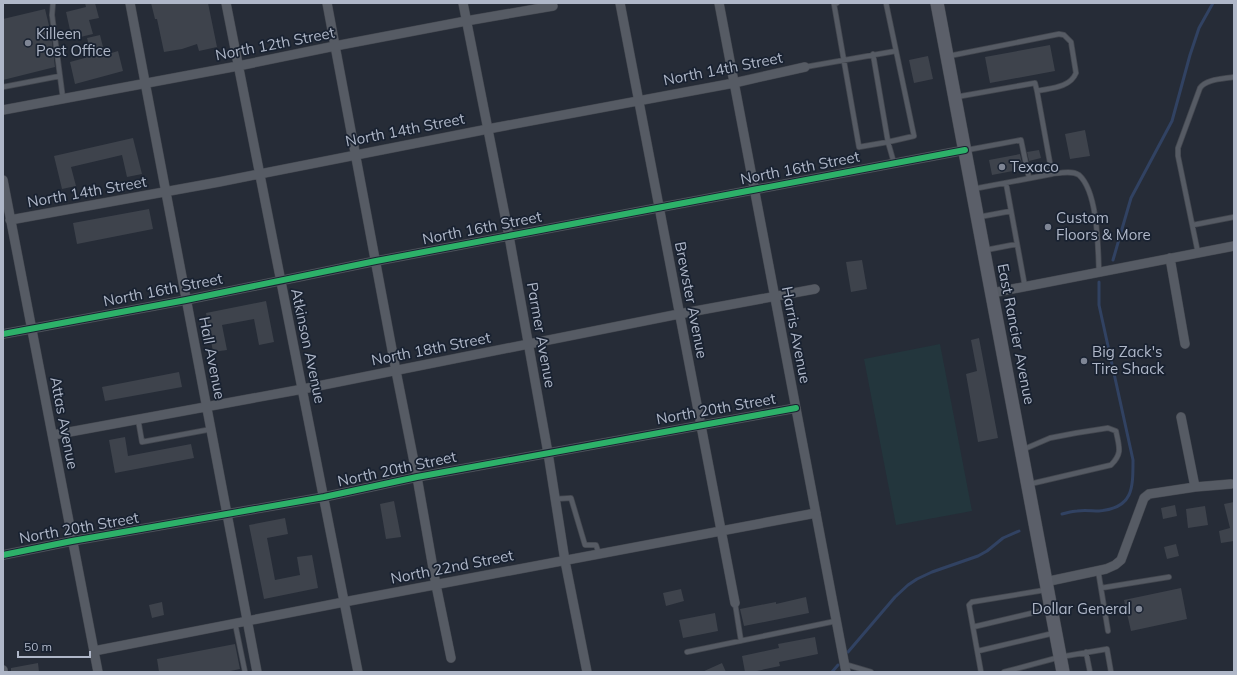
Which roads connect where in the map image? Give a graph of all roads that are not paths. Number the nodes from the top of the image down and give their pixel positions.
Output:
1 (53, 3) edge
2 (130, 3) edge
3 (226, 3) edge
4 (327, 3) edge
5 (463, 3) edge
6 (620, 3) edge
7 (719, 3) edge
8 (837, 3) edge
9 (886, 3) edge
10 (937, 3) edge
11 (553, 6) dead end
12 (466, 21) junction
13 (335, 46) junction
14 (896, 51) junction
15 (873, 54) junction
16 (948, 56) junction
17 (844, 59) junction
18 (238, 66) junction
19 (805, 67) joint
20 (60, 76) junction
21 (1234, 77) edge
22 (144, 83) junction
23 (734, 83) junction
24 (3, 88) edge
25 (1037, 91) junction
26 (956, 98) junction
27 (64, 99) junction
28 (639, 100) junction
29 (3, 110) edge
30 (488, 129) junction
31 (888, 142) junction
32 (965, 150) junction
33 (356, 154) junction
34 (894, 164) junction
35 (260, 174) junction
36 (1052, 174) junction
37 (1029, 178) junction
38 (3, 180) edge
39 (1006, 183) junction
40 (754, 189) junction
41 (972, 189) junction
42 (165, 192) junction
43 (659, 208) junction
44 (1011, 211) junction
45 (977, 217) junction
46 (1234, 217) edge
47 (10, 220) junction
48 (1193, 225) junction
49 (510, 236) junction
50 (1017, 244) junction
51 (1234, 246) edge
52 (983, 250) junction
53 (1198, 253) junction
54 (1170, 258) junction
55 (376, 261) junction
56 (1099, 272) junction
57 (280, 280) junction
58 (1026, 287) junction
59 (815, 289) dead end
60 (992, 293) junction
61 (774, 297) junction
62 (186, 300) junction
63 (679, 314) junction
64 (31, 328) junction
65 (3, 334) edge
66 (529, 344) junction
67 (1185, 344) dead end
68 (396, 371) junction
69 (303, 389) junction
70 (208, 406) junction
71 (796, 408) junction
72 (1181, 417) dead end
73 (138, 419) junction
74 (701, 424) junction
75 (212, 429) junction
76 (53, 435) junction
77 (1022, 450) junction
78 (548, 453) junction
79 (417, 477) junction
80 (1028, 484) junction
81 (1231, 484) dead end
82 (1195, 486) junction
83 (324, 497) junction
84 (555, 500) junction
85 (816, 513) junction
86 (228, 514) junction
87 (721, 531) junction
88 (72, 541) junction
89 (599, 554) junction
90 (3, 555) edge
91 (565, 561) junction
92 (1098, 570) junction
93 (1169, 577) dead end
94 (436, 585) junction
95 (1046, 586) junction
96 (1101, 588) junction
97 (344, 602) junction
98 (735, 603) joint
99 (1051, 609) junction
100 (248, 621) junction
101 (836, 621) junction
102 (235, 623) junction
103 (973, 627) junction
104 (1108, 631) dead end
105 (1056, 633) junction
106 (741, 641) junction
107 (94, 651) junction
108 (978, 651) junction
109 (687, 652) dead end
110 (1086, 652) junction
111 (1060, 657) junction
112 (451, 658) dead end
113 (846, 668) edge
114 (98, 672) edge
115 (245, 672) edge
116 (257, 672) edge
117 (358, 672) edge
118 (587, 672) edge
119 (871, 672) edge
120 (981, 672) edge
121 (1004, 672) edge
122 (1063, 672) edge
123 (1090, 672) edge
124 (1111, 672) edge

1 - 20 lane
2 - 22 street, Hall Avenue
3 - 18 street, Atkinson Avenue
4 - 13 street
5 - 12 street, Parmer Avenue
6 - 28 street, Brewster Avenue
7 - 23 street, Harris Avenue
8 - 17 lane
9 - 14 lane
10 - 16 main road, East Rancier Avenue
11 - 12 street, North 12th Street
12 - 13 street, North 12th Street
12 - 30 street, Parmer Avenue
13 - 18 street, North 12th Street
13 - 33 street
14 - 15 lane
14 - 31 lane
15 - 17 lane
15 - 31 lane
16 - 25 lane
16 - 26 main road, East Rancier Avenue
17 - 19 lane
17 - 31 lane
18 - 22 street, North 12th Street
18 - 35 street, Atkinson Avenue
19 - 23 street, North 14th Street
20 - 24 lane
20 - 27 lane
21 - 48 lane
22 - 27 street, North 12th Street
22 - 42 street, Hall Avenue
23 - 28 street, North 14th Street
23 - 40 street, Harris Avenue
25 - 26 lane
25 - 36 lane
26 - 32 main road, East Rancier Avenue
27 - 29 street, North 12th Street
28 - 30 street, North 14th Street
28 - 43 street, Brewster Avenue
30 - 33 street, North 14th Street
30 - 49 street, Parmer Avenue
31 - 34 lane
32 - 34 street, North 16th Street
32 - 37 lane
32 - 41 main road, East Rancier Avenue
33 - 35 street, North 14th Street
33 - 55 street
34 - 40 street, North 16th Street
35 - 42 street, North 14th Street
35 - 57 street, Atkinson Avenue
36 - 37 lane
36 - 56 lane
37 - 39 lane
38 - 47 street, Attas Avenue
39 - 41 lane
39 - 44 lane
40 - 43 street, North 16th Street
40 - 61 street, Harris Avenue
41 - 45 main road, East Rancier Avenue
42 - 47 street, North 14th Street
42 - 62 street, Hall Avenue
43 - 49 street, North 16th Street
43 - 63 street, Brewster Avenue
44 - 45 lane
44 - 50 lane
45 - 52 main road, East Rancier Avenue
46 - 48 lane
47 - 64 street, Attas Avenue
48 - 53 lane
49 - 55 street, North 16th Street
49 - 66 street, Parmer Avenue
50 - 52 lane
50 - 58 lane
51 - 53 street
52 - 60 main road, East Rancier Avenue
53 - 54 street
54 - 56 street
54 - 67 street
55 - 57 street, North 16th Street
55 - 68 street
56 - 58 street
57 - 62 street, North 16th Street
57 - 69 street, Atkinson Avenue
58 - 60 street
59 - 61 street, North 18th Street
60 - 77 main road, East Rancier Avenue
61 - 63 street, North 18th Street
61 - 71 street, Harris Avenue
62 - 64 street, North 16th Street
62 - 70 street, Hall Avenue
63 - 66 street, North 18th Street
63 - 74 street, Brewster Avenue
64 - 65 street, North 16th Street
64 - 76 street, Attas Avenue
66 - 68 street, North 18th Street
66 - 78 street, Parmer Avenue
68 - 69 street, North 18th Street
68 - 79 street
69 - 70 street, North 18th Street
69 - 83 street, Atkinson Avenue
70 - 73 street, North 18th Street
70 - 75 street, Hall Avenue
71 - 74 street, North 20th Street
71 - 85 street, Harris Avenue
72 - 82 street
73 - 75 lane
73 - 76 street, North 18th Street
74 - 78 street, North 20th Street
74 - 87 street, Brewster Avenue
75 - 86 street, Hall Avenue
76 - 88 street, Attas Avenue
77 - 80 main road, East Rancier Avenue
77 - 80 lane
78 - 79 street, North 20th Street
78 - 84 street, Parmer Avenue
79 - 83 street, North 20th Street
79 - 94 street
80 - 95 main road, East Rancier Avenue
81 - 82 street
82 - 92 street
83 - 86 street, North 20th Street
83 - 97 street, Atkinson Avenue
84 - 89 lane
84 - 91 street, Parmer Avenue
85 - 87 street, North 22nd Street
85 - 101 street, Harris Avenue
86 - 88 street, North 20th Street
86 - 100 street, Hall Avenue
87 - 89 street, North 22nd Street
87 - 98 street, Brewster Avenue
88 - 90 street, North 20th Street
88 - 107 street, Attas Avenue
89 - 91 street, North 22nd Street
91 - 94 street, North 22nd Street
91 - 118 street, Parmer Avenue
92 - 95 street
92 - 96 lane
93 - 96 lane
94 - 97 street, North 22nd Street
94 - 112 street
95 - 99 main road, East Rancier Avenue
95 - 103 lane
96 - 104 lane
97 - 100 street, North 22nd Street
97 - 117 street, Atkinson Avenue
98 - 106 lane
99 - 103 lane
99 - 105 main road, East Rancier Avenue
100 - 102 street, North 22nd Street
100 - 116 street, Hall Avenue
101 - 106 lane
101 - 113 street, Harris Avenue
102 - 107 street, North 22nd Street
102 - 115 lane
103 - 108 lane
105 - 108 lane
105 - 111 main road, East Rancier Avenue
106 - 109 lane
107 - 114 street, Attas Avenue
108 - 120 lane
110 - 111 lane
110 - 123 lane
110 - 124 lane
111 - 121 lane
111 - 122 main road, East Rancier Avenue
113 - 119 lane

